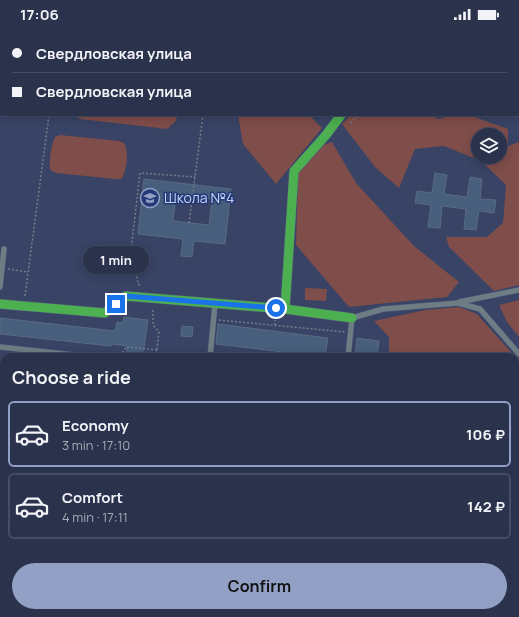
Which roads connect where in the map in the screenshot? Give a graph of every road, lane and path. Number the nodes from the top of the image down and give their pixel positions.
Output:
1 (49, 116) edge
2 (203, 116) edge
3 (340, 116) edge
4 (195, 177) junction
5 (190, 223) dead end
6 (4, 249) dead end
7 (2, 268) junction
8 (28, 272) junction
9 (143, 286) dead end
10 (0, 287) edge
11 (519, 290) edge
12 (24, 300) dead end
13 (215, 303) junction
14 (458, 303) junction
15 (0, 304) edge
16 (153, 307) dead end
17 (285, 309) junction
18 (352, 318) junction
19 (213, 320) junction
20 (351, 333) junction
21 (0, 347) edge
22 (157, 350) junction
23 (56, 353) edge
24 (122, 353) edge
25 (157, 353) edge
26 (210, 353) edge
27 (348, 353) edge
28 (518, 353) edge

1 - 8 path
2 - 4 path
3 - 17 street
4 - 5 path
4 - 9 path
6 - 7 lane
7 - 8 path
7 - 10 lane
8 - 12 path
11 - 14 lane
13 - 15 street
13 - 17 street
13 - 19 lane
14 - 18 lane
14 - 28 lane
16 - 22 path
17 - 18 street
18 - 20 lane
19 - 20 path
19 - 26 lane
20 - 27 lane
21 - 23 lane
22 - 24 path
22 - 25 path

